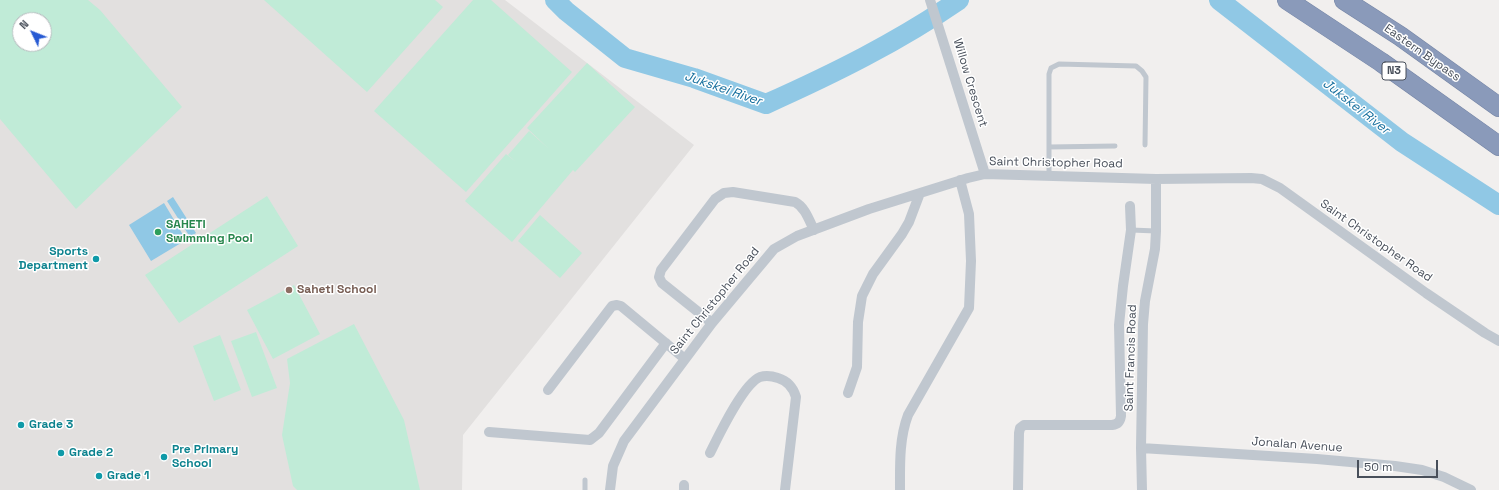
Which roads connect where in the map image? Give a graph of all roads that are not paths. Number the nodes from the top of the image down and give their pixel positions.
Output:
1 (930, 0) edge
2 (1287, 0) edge
3 (1344, 0) edge
4 (1499, 107) edge
5 (1145, 145) dead end
6 (1115, 146) dead end
7 (1499, 146) edge
8 (1048, 147) junction
9 (985, 174) junction
10 (1049, 177) junction
11 (1156, 179) junction
12 (960, 180) junction
13 (920, 193) junction
14 (1130, 206) dead end
15 (814, 230) junction
16 (1131, 230) junction
17 (1156, 231) junction
18 (712, 323) junction
19 (1499, 341) edge
20 (666, 343) junction
21 (685, 359) junction
22 (548, 390) dead end
23 (848, 392) dead end
24 (489, 432) dead end
25 (1141, 448) junction
26 (710, 453) dead end
27 (585, 480) dead end
28 (585, 490) edge
29 (610, 490) edge
30 (785, 490) edge
31 (900, 490) edge
32 (1018, 490) edge
33 (1142, 490) edge
34 (1471, 490) edge

1 - 9 street, Willow Crescent
2 - 7 highway, N3
3 - 4 highway, Eastern Bypass / N3
5 - 8 lane
6 - 8 lane
8 - 10 lane
9 - 10 street, Saint Christopher Road
9 - 12 street, Saint Christopher Road
10 - 11 street, Saint Christopher Road
11 - 17 street, Saint Francis Road
11 - 19 street, Saint Christopher Road
12 - 13 street, Saint Christopher Road
12 - 31 street
13 - 15 street, Saint Christopher Road
13 - 23 street
14 - 16 street
15 - 18 street, Saint Christopher Road
15 - 18 street
16 - 17 lane
16 - 32 street
17 - 25 street, Saint Francis Road
18 - 21 street, Saint Christopher Road
20 - 21 street
20 - 22 street
20 - 24 street
21 - 29 street, Saint Christopher Road
25 - 33 street, Saint Francis Road
25 - 34 street, Jonalan Avenue
26 - 30 street
27 - 28 lane

